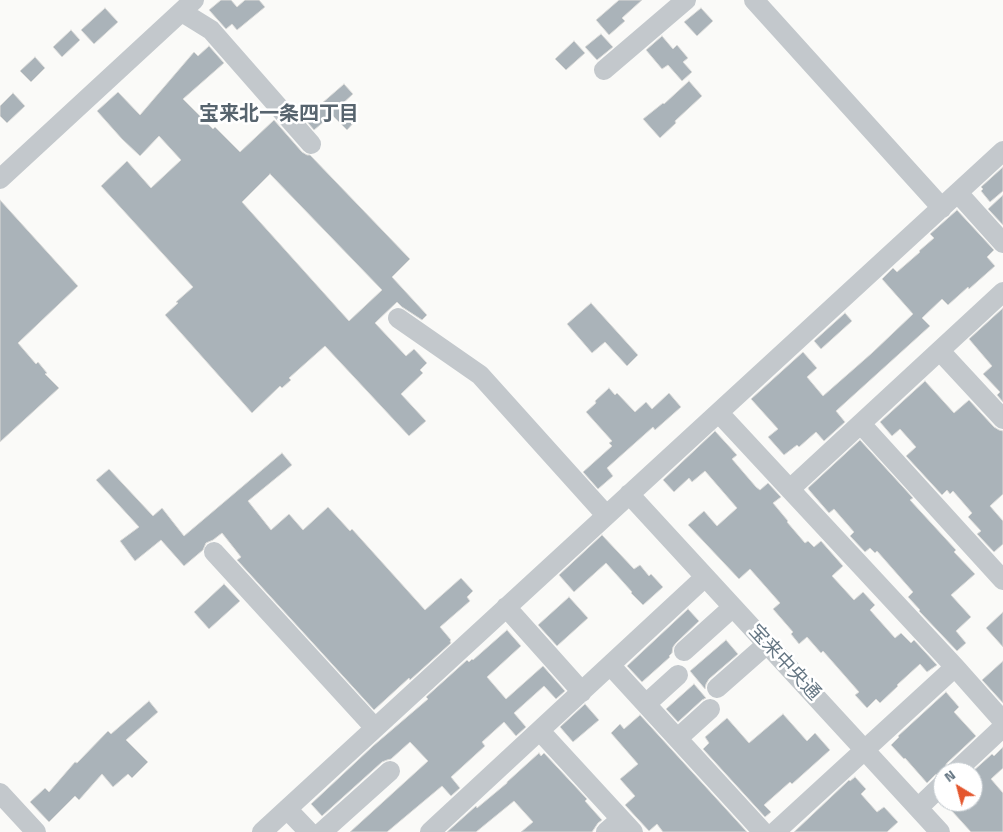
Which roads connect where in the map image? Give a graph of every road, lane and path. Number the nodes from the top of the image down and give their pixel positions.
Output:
1 (686, 0) edge
2 (754, 0) edge
3 (188, 6) edge
4 (604, 70) dead end
5 (311, 144) dead end
6 (1003, 151) edge
7 (0, 179) edge
8 (958, 193) junction
9 (942, 208) junction
10 (1003, 243) edge
11 (1003, 292) edge
12 (398, 318) dead end
13 (940, 351) junction
14 (719, 413) junction
15 (1003, 419) edge
16 (861, 424) junction
17 (790, 489) junction
18 (629, 494) junction
19 (606, 515) junction
20 (214, 552) dead end
21 (705, 577) junction
22 (1003, 580) edge
23 (506, 607) junction
24 (733, 607) junction
25 (767, 644) junction
26 (684, 651) dead end
27 (610, 665) junction
28 (955, 667) junction
29 (678, 675) dead end
30 (717, 688) dead end
31 (582, 692) junction
32 (646, 704) junction
33 (710, 709) dead end
34 (1003, 721) edge
35 (1003, 727) edge
36 (375, 728) junction
37 (540, 731) junction
38 (678, 738) junction
39 (864, 750) junction
40 (966, 762) edge
41 (390, 771) dead end
42 (0, 793) edge
43 (933, 794) edge
44 (918, 808) junction
45 (287, 809) junction
46 (620, 828) edge
47 (36, 832) edge
48 (262, 832) edge
49 (308, 832) edge
50 (322, 832) edge
51 (430, 832) edge
52 (763, 832) edge
53 (775, 832) edge
54 (940, 832) edge

1 - 4 street
2 - 9 street
3 - 5 street
3 - 7 street
6 - 8 street
8 - 9 street
8 - 10 street
9 - 14 street
11 - 13 street
12 - 19 street
13 - 15 street
13 - 16 street
14 - 17 street
14 - 18 street
16 - 17 street
16 - 22 street
17 - 28 street
18 - 19 street
18 - 21 street, 宝来中央通
19 - 23 street
20 - 36 street
21 - 24 street, 宝来中央通
21 - 27 street
23 - 31 street
23 - 36 street
24 - 25 street, 宝来中央通
24 - 26 street
25 - 30 street
25 - 39 street, 宝来中央通
27 - 31 street
27 - 32 street
28 - 34 street
28 - 39 street
29 - 32 street
31 - 37 street
32 - 38 street
33 - 38 street
35 - 40 street
36 - 45 street
37 - 46 street
37 - 51 street
38 - 52 street
39 - 44 street, 宝来中央通
39 - 53 street
41 - 50 street
42 - 47 street
43 - 44 street
44 - 54 street, 宝来中央通
45 - 48 street
45 - 49 street

